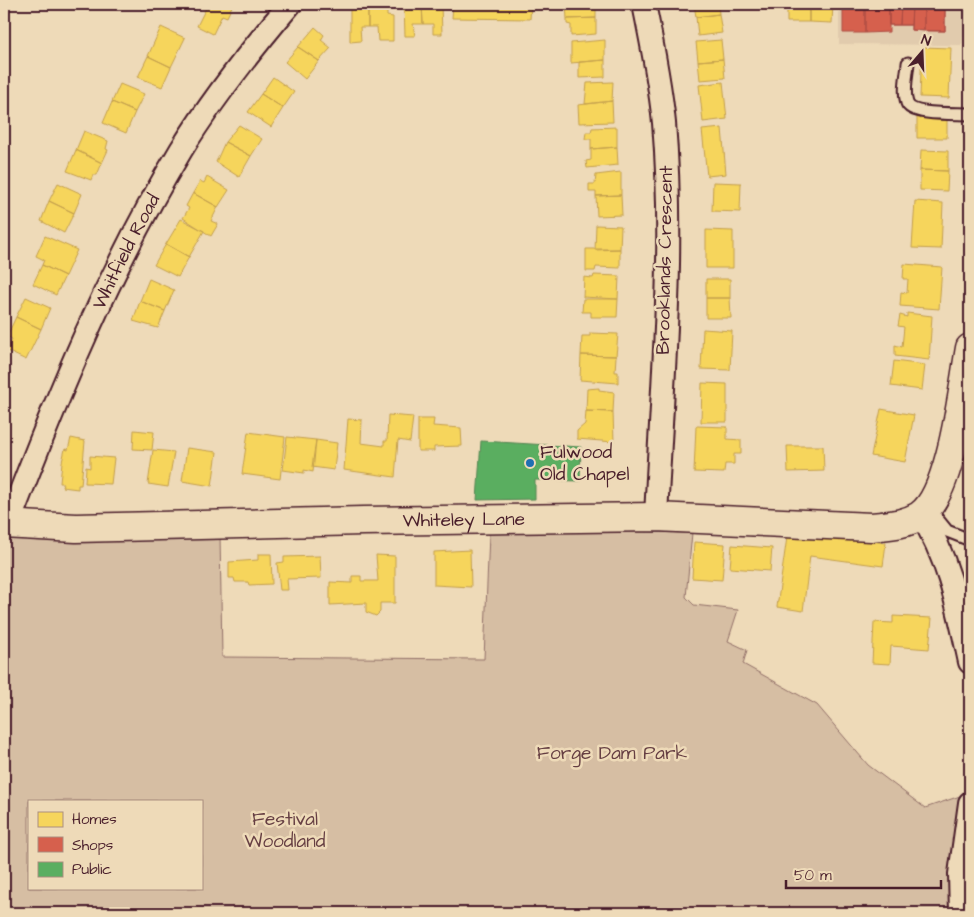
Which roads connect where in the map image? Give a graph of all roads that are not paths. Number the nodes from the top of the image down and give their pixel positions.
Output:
1 (290, 4) edge
2 (644, 4) edge
3 (908, 63) dead end
4 (970, 114) edge
5 (970, 348) edge
6 (924, 511) junction
7 (656, 517) junction
8 (6, 524) edge
9 (970, 540) edge
10 (970, 662) edge
11 (970, 803) edge
12 (961, 913) edge

1 - 8 street, Whitfield Road
2 - 7 street, Brooklands Crescent
3 - 4 lane
5 - 6 street
6 - 7 street, Whiteley Lane
6 - 9 lane
6 - 10 street
7 - 8 street, Whiteley Lane
11 - 12 street

